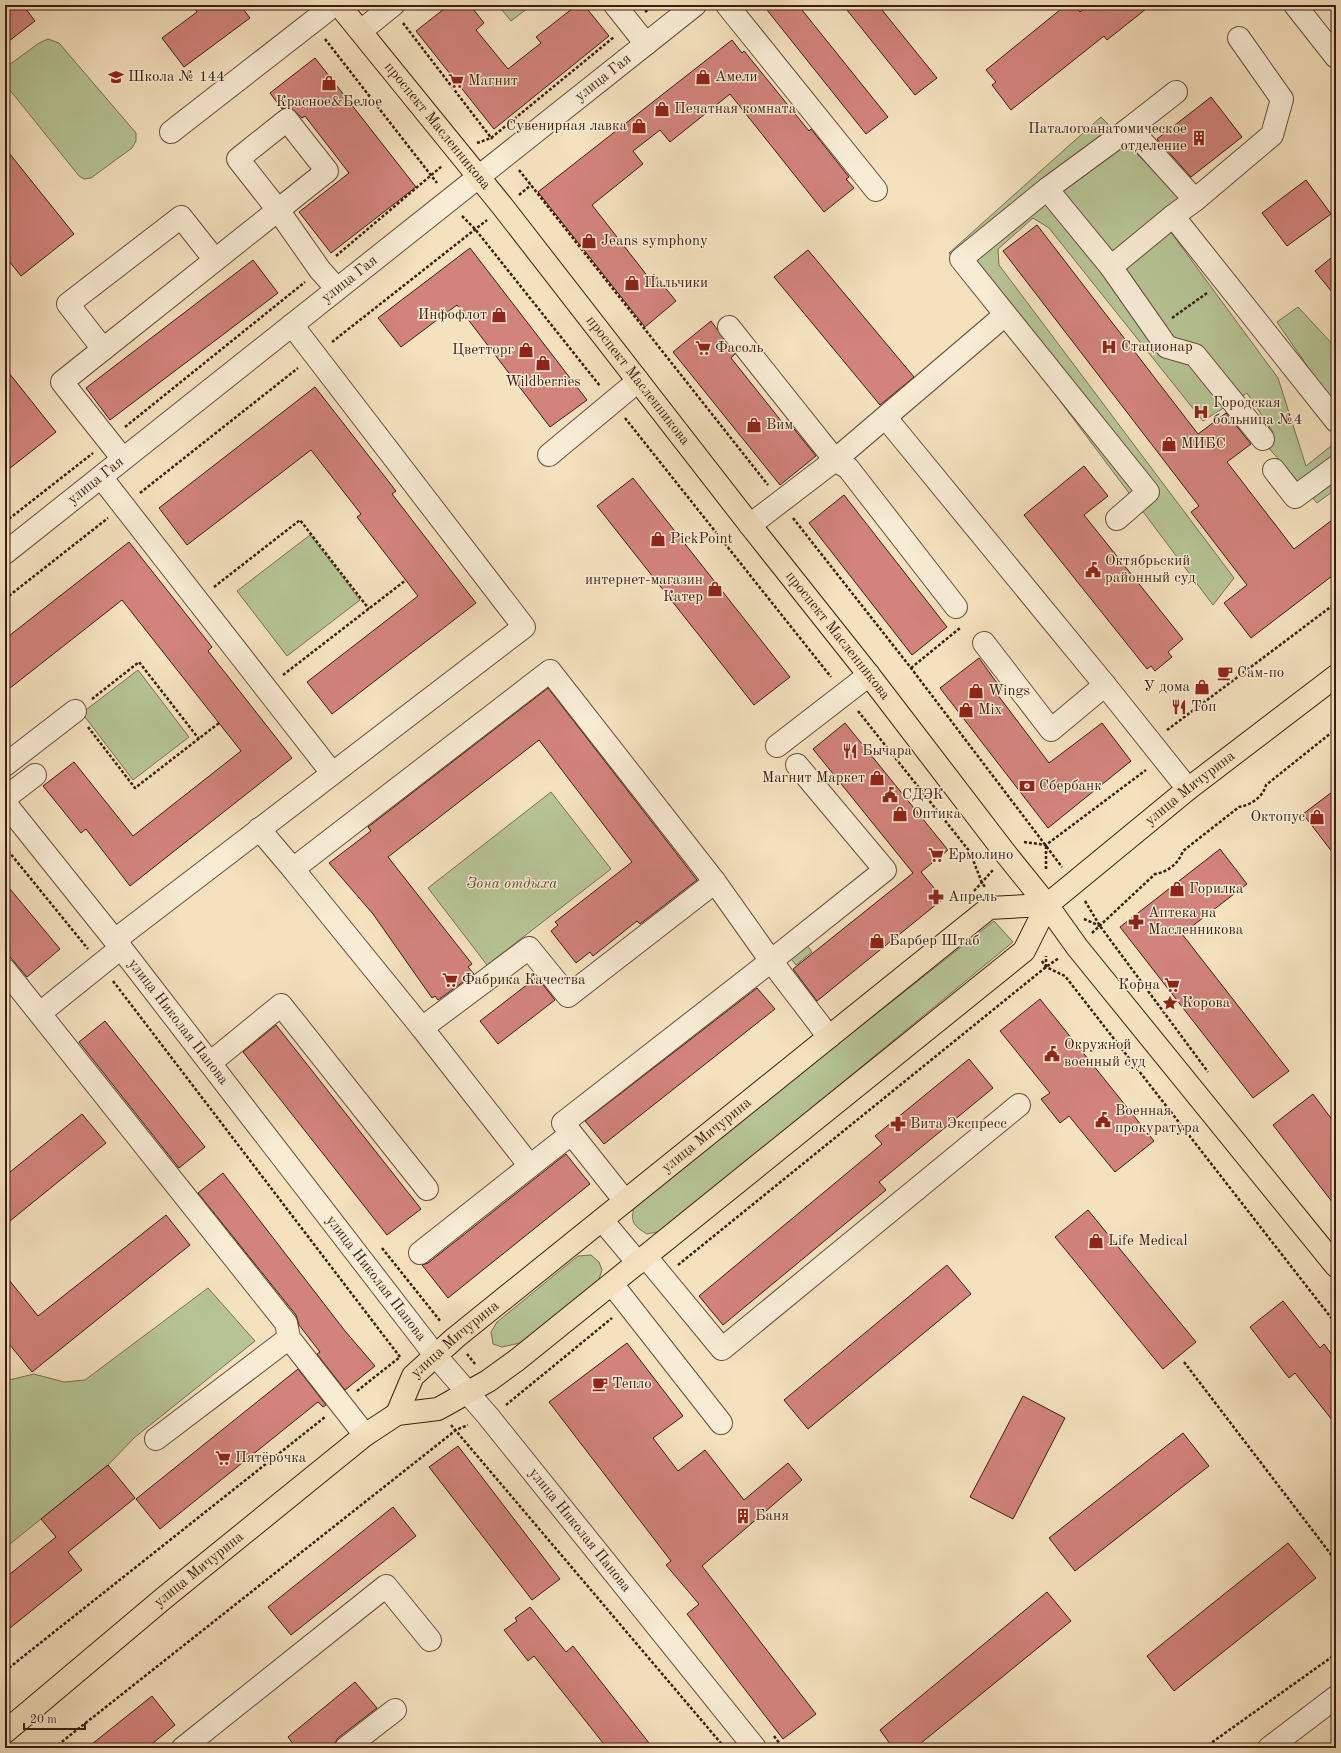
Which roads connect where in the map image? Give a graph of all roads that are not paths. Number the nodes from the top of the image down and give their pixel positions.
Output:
1 (334, 5) edge
2 (339, 5) edge
3 (615, 5) edge
4 (695, 5) edge
5 (727, 5) edge
6 (1295, 5) edge
7 (392, 6) edge
8 (361, 31) junction
9 (1239, 38) dead end
10 (646, 44) junction
11 (1336, 58) edge
12 (1176, 92) dead end
13 (1130, 128) junction
14 (171, 132) dead end
15 (478, 177) junction
16 (1047, 189) junction
17 (876, 190) dead end
18 (1195, 200) junction
19 (1173, 216) junction
20 (215, 260) junction
21 (1111, 268) junction
22 (338, 289) junction
23 (1005, 315) junction
24 (292, 325) junction
25 (728, 327) dead end
26 (103, 349) junction
27 (638, 381) junction
28 (886, 418) junction
29 (1336, 421) edge
30 (1263, 439) dead end
31 (549, 455) dead end
32 (123, 459) junction
33 (835, 460) junction
34 (1336, 467) edge
35 (1274, 470) dead end
36 (101, 477) junction
37 (1117, 519) dead end
38 (750, 525) junction
39 (5, 553) edge
40 (959, 617) road end
41 (984, 644) dead end
42 (869, 675) junction
43 (1336, 676) edge
44 (1105, 685) junction
45 (75, 711) road end
46 (777, 746) dead end
47 (5, 765) edge
48 (797, 765) dead end
49 (332, 773) junction
50 (34, 775) dead end
51 (1188, 789) junction
52 (5, 798) edge
53 (5, 803) edge
54 (260, 829) junction
55 (293, 870) junction
56 (715, 882) junction
57 (1047, 905) junction
58 (118, 944) junction
59 (771, 961) junction
60 (5, 970) edge
61 (40, 1014) junction
62 (422, 1028) junction
63 (829, 1037) junction
64 (210, 1063) junction
65 (1019, 1105) dead end
66 (571, 1134) junction
67 (530, 1166) junction
68 (427, 1189) dead end
69 (625, 1201) junction
70 (602, 1220) junction
71 (420, 1253) dead end
72 (642, 1260) junction
73 (1336, 1266) edge
74 (612, 1284) junction
75 (289, 1338) junction
76 (435, 1355) junction
77 (467, 1392) junction
78 (397, 1414) junction
79 (721, 1423) dead end
80 (365, 1435) junction
81 (156, 1439) dead end
82 (430, 1640) dead end
83 (1336, 1697) edge
84 (395, 1710) dead end
85 (5, 1732) edge
86 (183, 1748) edge
87 (346, 1748) edge
88 (756, 1748) edge
89 (1269, 1748) edge

1 - 14 street
2 - 8 main road, проспект Масленникова
3 - 10 street
4 - 10 street, улица Гая
5 - 17 street
6 - 11 street
7 - 8 street
8 - 15 main road, проспект Масленникова
9 - 18 street
10 - 15 street, улица Гая
12 - 13 street
13 - 16 street
13 - 18 street
15 - 22 street, улица Гая
15 - 27 main road, проспект Масленникова
16 - 21 street
16 - 23 street
18 - 19 street
19 - 21 street
19 - 29 street
20 - 22 street
20 - 26 street
20 - 26 street
21 - 30 street
22 - 24 street, улица Гая
23 - 28 street
23 - 37 street
24 - 32 street, улица Гая
24 - 49 street
25 - 33 street
26 - 32 street
27 - 31 street
27 - 38 main road, проспект Масленникова
28 - 33 street
28 - 44 street
32 - 36 street, улица Гая
33 - 38 street
33 - 40 street
34 - 35 street
36 - 39 street, улица Гая
36 - 49 street
38 - 42 main road, проспект Масленникова
41 - 44 street
42 - 46 street
42 - 57 main road, проспект Масленникова
43 - 51 main road, улица Мичурина
44 - 51 street
45 - 47 street
48 - 59 street
49 - 54 street
50 - 52 street
51 - 57 main road, улица Мичурина
53 - 58 street, улица Николая Панова
54 - 55 street
54 - 58 street
55 - 56 street
55 - 62 street
56 - 59 street
56 - 62 street
57 - 63 main road, улица Мичурина
57 - 72 main road, улица Мичурина
57 - 73 main road, проспект Масленникова
58 - 61 street
58 - 64 street, улица Николая Панова
59 - 63 street
59 - 66 street
60 - 61 street
61 - 75 street
62 - 67 street
63 - 69 main road, улица Мичурина
64 - 68 street
64 - 76 street, улица Николая Панова
65 - 72 street
66 - 67 street
66 - 69 street
67 - 71 street
69 - 70 main road, улица Мичурина
70 - 72 street
70 - 76 main road, улица Мичурина
72 - 74 main road, улица Мичурина
74 - 77 main road, улица Мичурина
74 - 79 street
75 - 80 street
75 - 81 street
76 - 77 street, улица Николая Панова
76 - 78 main road, улица Мичурина
77 - 78 main road, улица Мичурина
77 - 88 street, улица Николая Панова
78 - 80 main road, улица Мичурина
80 - 85 main road, улица Мичурина
82 - 86 street
83 - 89 street
84 - 87 street

